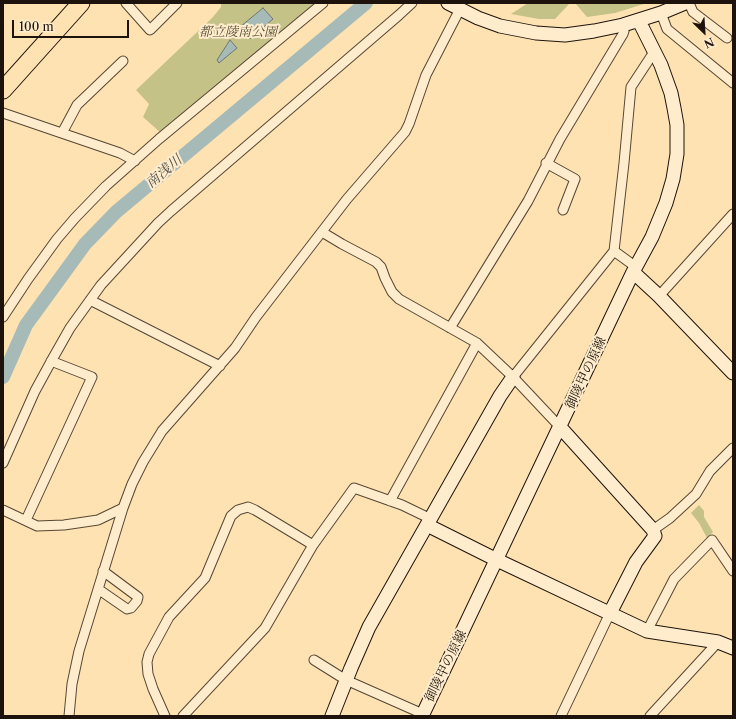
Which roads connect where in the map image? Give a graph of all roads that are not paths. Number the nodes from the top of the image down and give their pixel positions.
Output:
1 (81, 3) edge
2 (126, 3) edge
3 (177, 3) edge
4 (323, 3) edge
5 (412, 3) edge
6 (448, 3) edge
7 (685, 3) edge
8 (689, 3) edge
9 (460, 9) junction
10 (661, 13) junction
11 (639, 21) junction
12 (621, 33) junction
13 (647, 37) junction
14 (726, 38) dead end
15 (654, 52) junction
16 (123, 61) dead end
17 (732, 85) edge
18 (3, 90) edge
19 (3, 113) edge
20 (62, 134) junction
21 (135, 161) junction
22 (546, 163) junction
23 (563, 210) dead end
24 (733, 214) edge
25 (322, 232) junction
26 (614, 251) junction
27 (635, 270) junction
28 (659, 296) junction
29 (90, 300) junction
30 (3, 317) edge
31 (450, 328) junction
32 (477, 343) junction
33 (51, 361) junction
34 (220, 366) junction
35 (733, 373) edge
36 (512, 377) junction
37 (560, 427) junction
38 (733, 448) edge
39 (3, 463) edge
40 (390, 501) junction
41 (123, 508) junction
42 (3, 510) edge
43 (26, 520) junction
44 (429, 522) junction
45 (653, 530) junction
46 (313, 545) junction
47 (497, 560) junction
48 (103, 571) junction
49 (733, 571) edge
50 (98, 589) junction
51 (610, 613) junction
52 (647, 631) junction
53 (718, 642) junction
54 (733, 648) edge
55 (314, 660) dead end
56 (346, 680) junction
57 (425, 715) edge
58 (69, 716) edge
59 (165, 716) edge
60 (183, 716) edge
61 (332, 716) edge
62 (561, 716) edge
63 (650, 716) edge

1 - 18 highway
2 - 3 street
4 - 21 street
5 - 29 street
6 - 9 street
7 - 10 street
8 - 14 street
9 - 12 street
9 - 25 street
10 - 11 street
10 - 13 street
10 - 17 street
11 - 12 street
11 - 13 street, 御陵甲の原線
12 - 13 street
12 - 22 street
13 - 15 street, 御陵甲の原線
15 - 26 street
15 - 27 street, 御陵甲の原線
16 - 20 street
19 - 20 street
20 - 21 street
21 - 30 street
22 - 23 street
22 - 31 street
24 - 28 street
25 - 31 street
25 - 34 street
26 - 27 street
26 - 36 street
27 - 28 street
27 - 37 street, 御陵甲の原線
28 - 35 street
29 - 33 street
29 - 34 street
31 - 32 street
32 - 36 street
32 - 40 street
33 - 39 street
33 - 43 street
34 - 41 street
36 - 37 street
36 - 44 street
37 - 45 street
37 - 47 street, 御陵甲の原線
38 - 45 street
40 - 44 street
40 - 46 street
41 - 43 street
41 - 48 street
42 - 43 street
44 - 47 street
44 - 56 street
45 - 51 street
46 - 59 street
46 - 60 street
47 - 51 street
47 - 57 street, 御陵甲の原線
48 - 50 street
48 - 50 street
49 - 52 street
50 - 58 street
51 - 52 street
51 - 62 street
52 - 53 street
53 - 54 street
53 - 63 street
55 - 56 street
56 - 57 street
56 - 61 street

